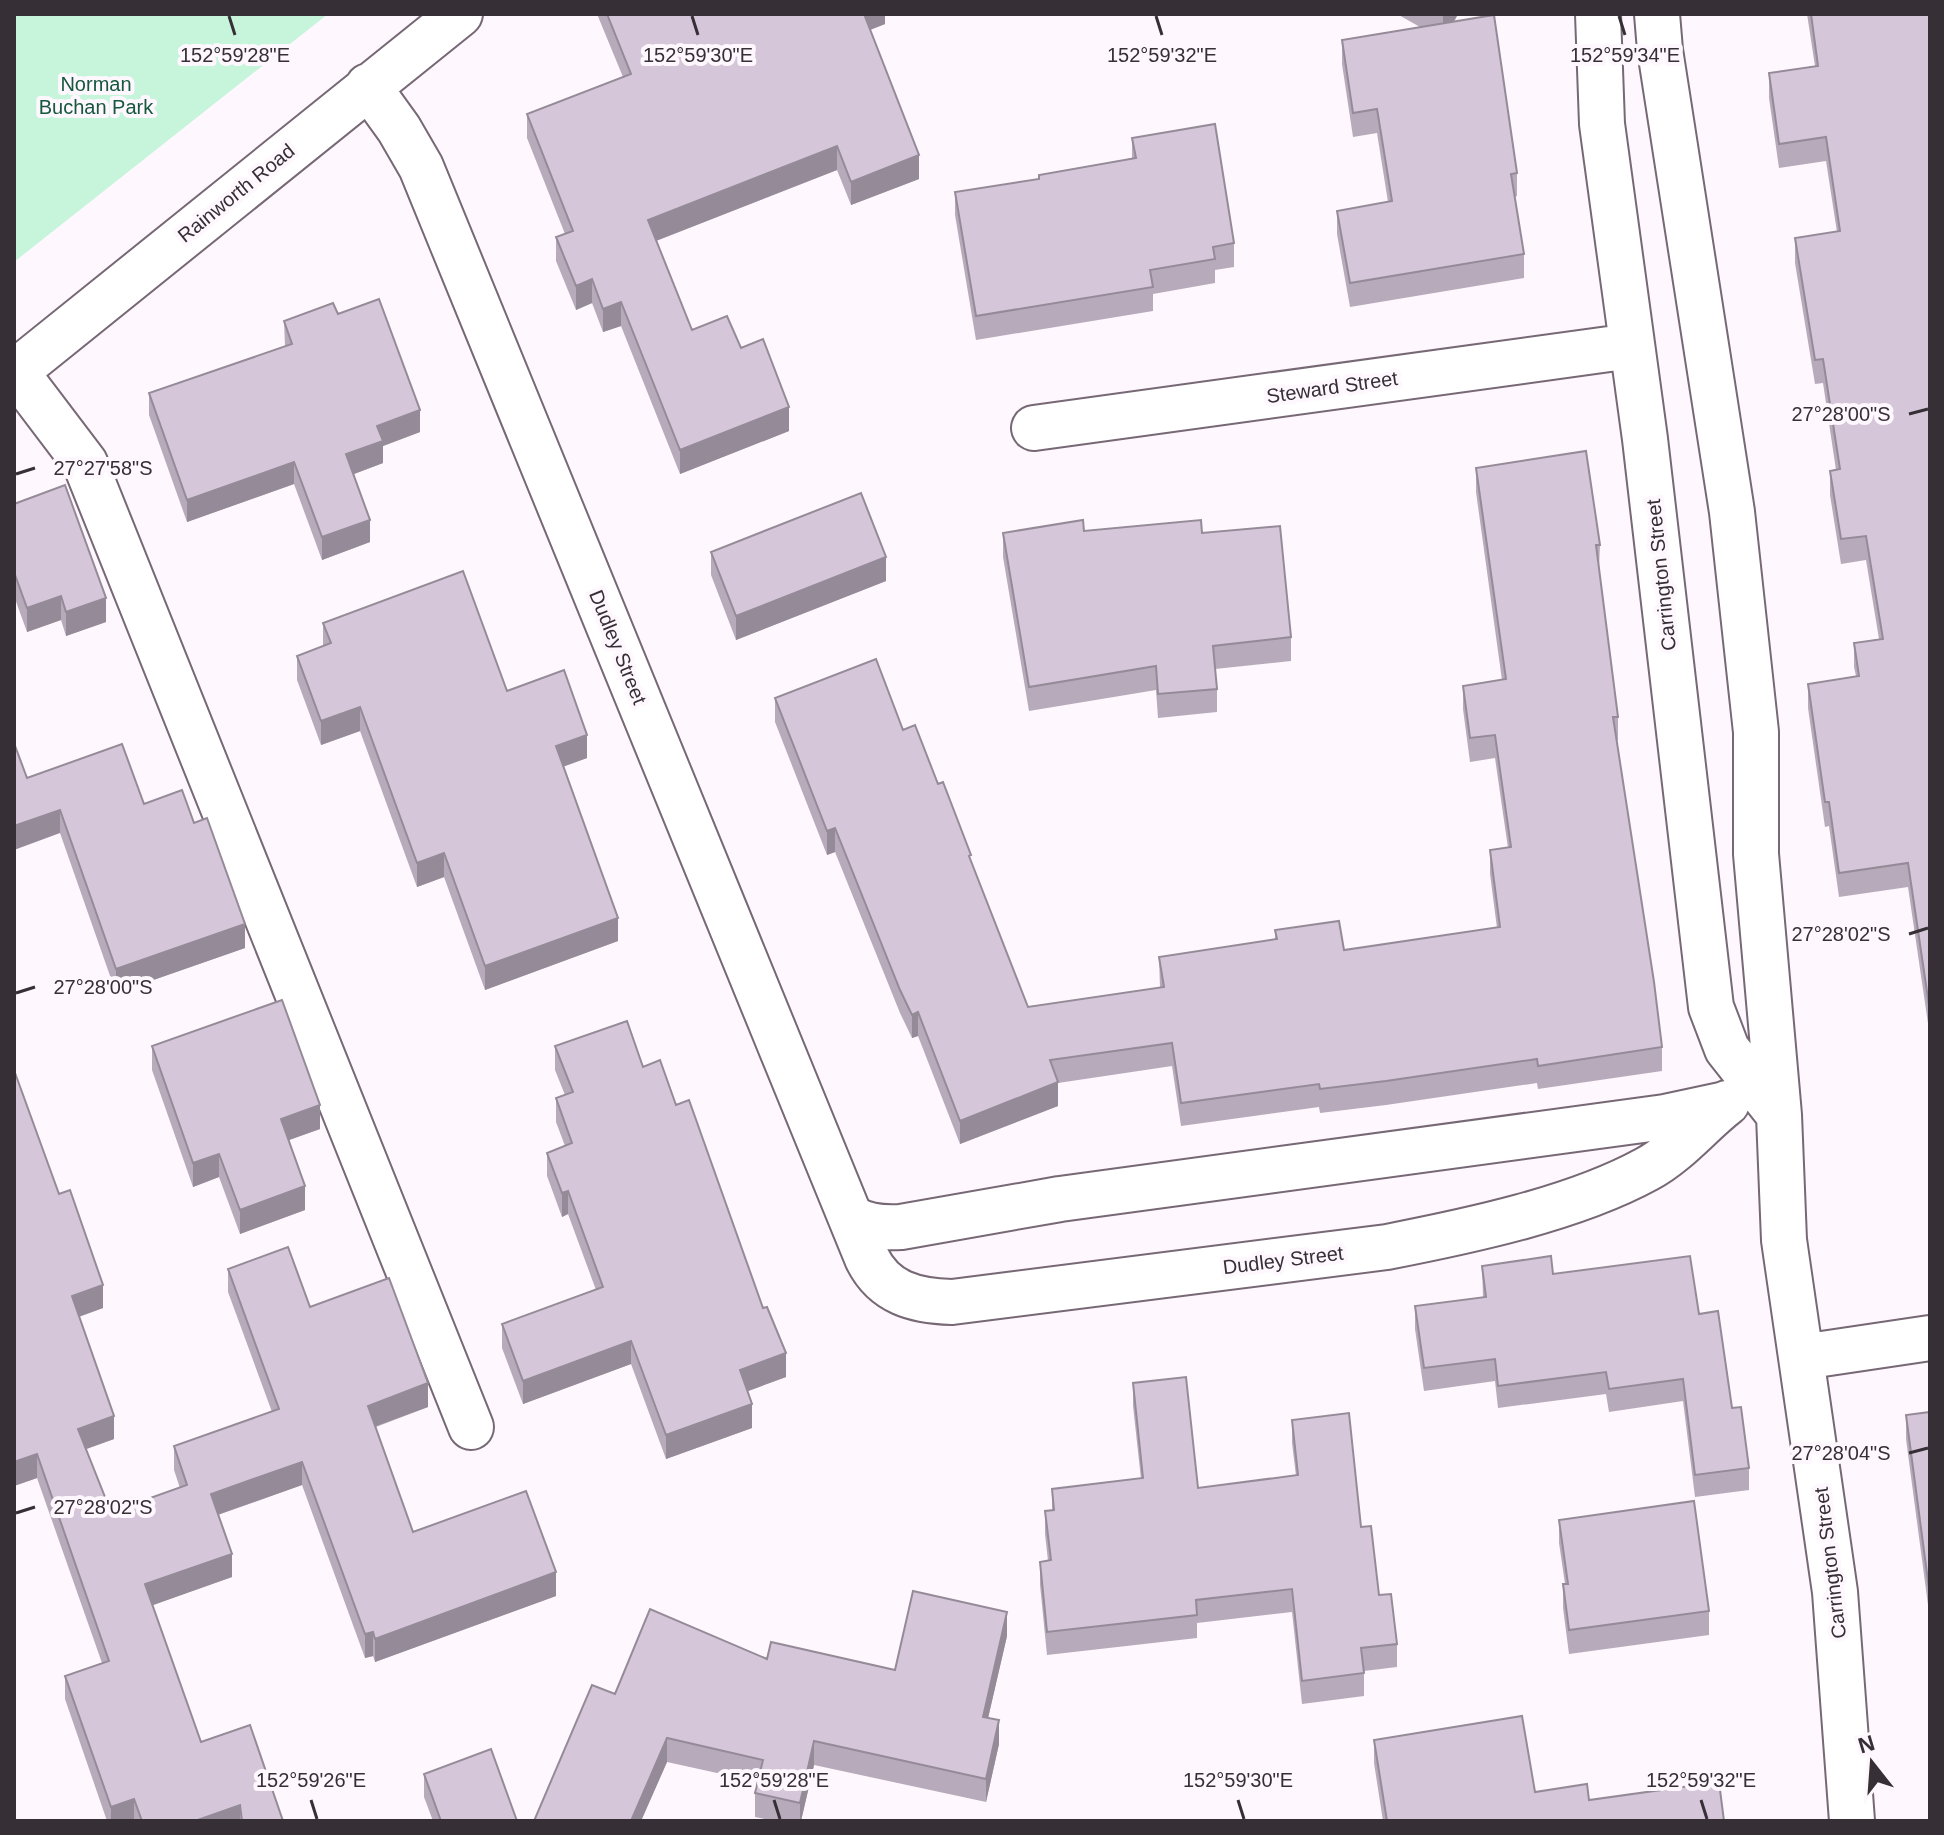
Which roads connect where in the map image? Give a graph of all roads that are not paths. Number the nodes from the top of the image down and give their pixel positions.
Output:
1 (460, 14) edge
2 (1598, 14) edge
3 (1657, 14) edge
4 (368, 86) junction
5 (1631, 346) junction
6 (15, 372) edge
7 (1034, 428) dead end
8 (1761, 1099) junction
9 (851, 1217) junction
10 (1930, 1338) edge
11 (1802, 1357) junction
12 (471, 1427) dead end
13 (1852, 1821) edge

1 - 4 street, Rainworth Road
2 - 5 street, Carrington Street
3 - 8 street, Carrington Street
4 - 6 street, Rainworth Road
4 - 9 street, Dudley Street
5 - 7 street, Steward Street
5 - 8 street, Carrington Street
6 - 12 street
8 - 9 street
8 - 9 street, Dudley Street
8 - 11 street, Carrington Street
10 - 11 street
11 - 13 street, Carrington Street

